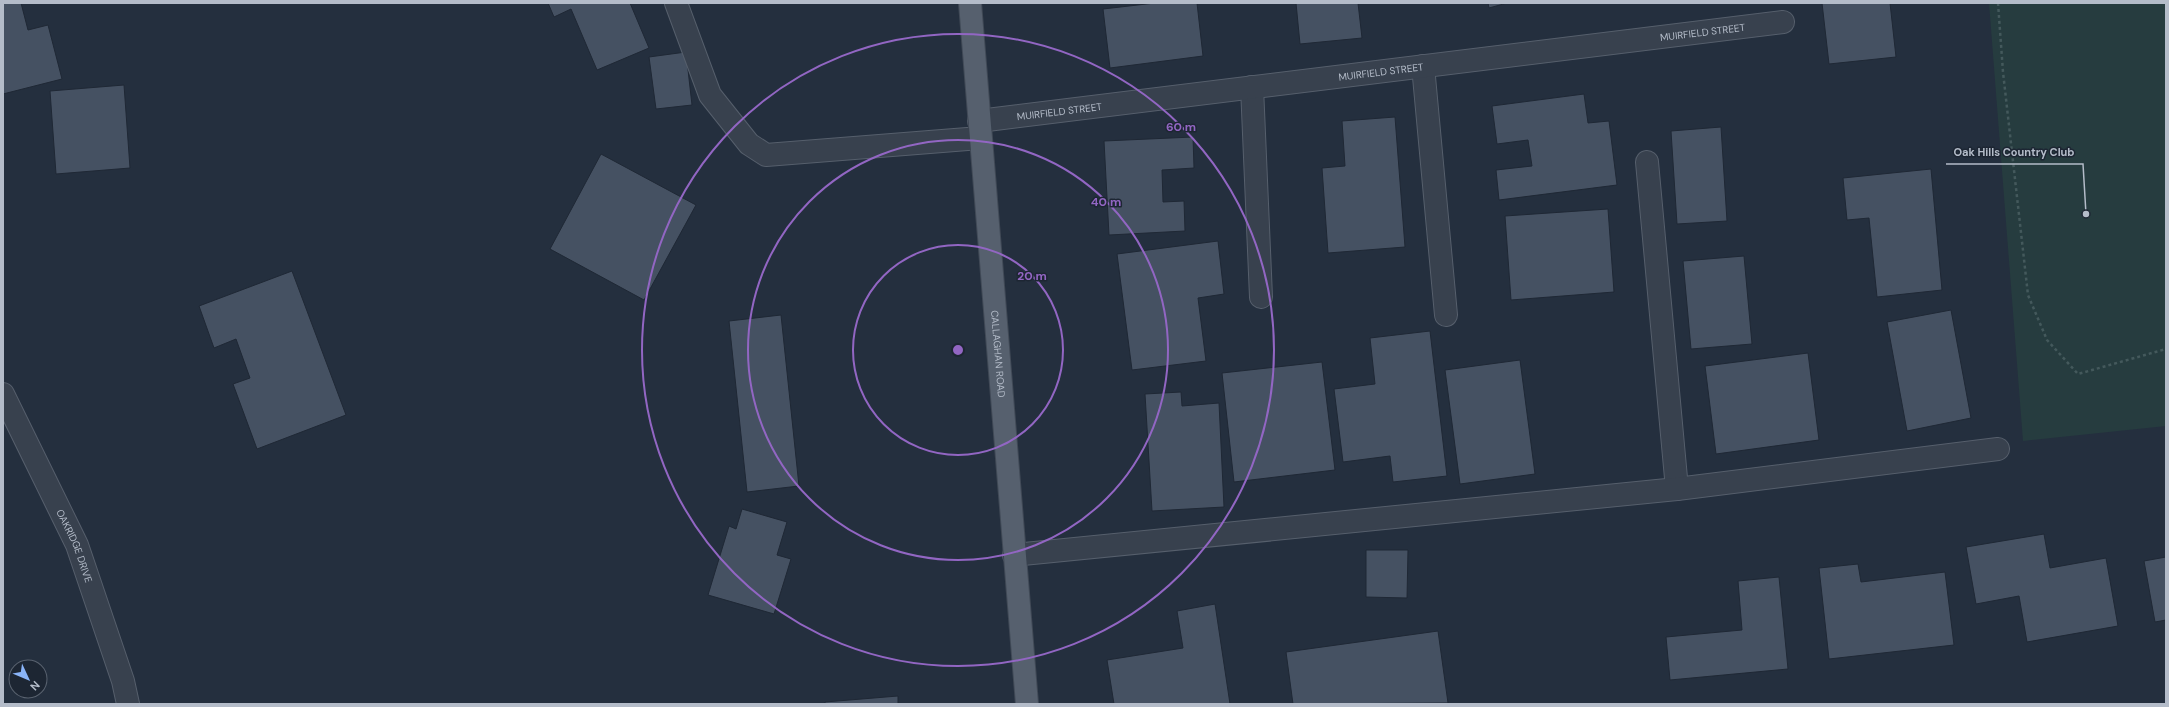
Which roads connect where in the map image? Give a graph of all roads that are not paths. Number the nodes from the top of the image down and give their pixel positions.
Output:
1 (676, 3) edge
2 (970, 3) edge
3 (1783, 22) dead end
4 (1423, 66) junction
5 (1252, 87) junction
6 (979, 130) junction
7 (1647, 162) dead end
8 (1261, 297) dead end
9 (1446, 315) dead end
10 (3, 394) edge
11 (1998, 449) dead end
12 (1678, 489) junction
13 (1014, 555) junction
14 (128, 704) edge
15 (1027, 704) edge

1 - 6 street, MUIRFIELD STREET
2 - 6 main road, CALLAGHAN ROAD
3 - 4 street, MUIRFIELD STREET
4 - 5 street, MUIRFIELD STREET
4 - 9 street
5 - 6 street, MUIRFIELD STREET
5 - 8 street
6 - 13 main road, CALLAGHAN ROAD
7 - 12 street
10 - 14 street, OAKRIDGE DRIVE
11 - 12 street
12 - 13 street
13 - 15 main road, CALLAGHAN ROAD

